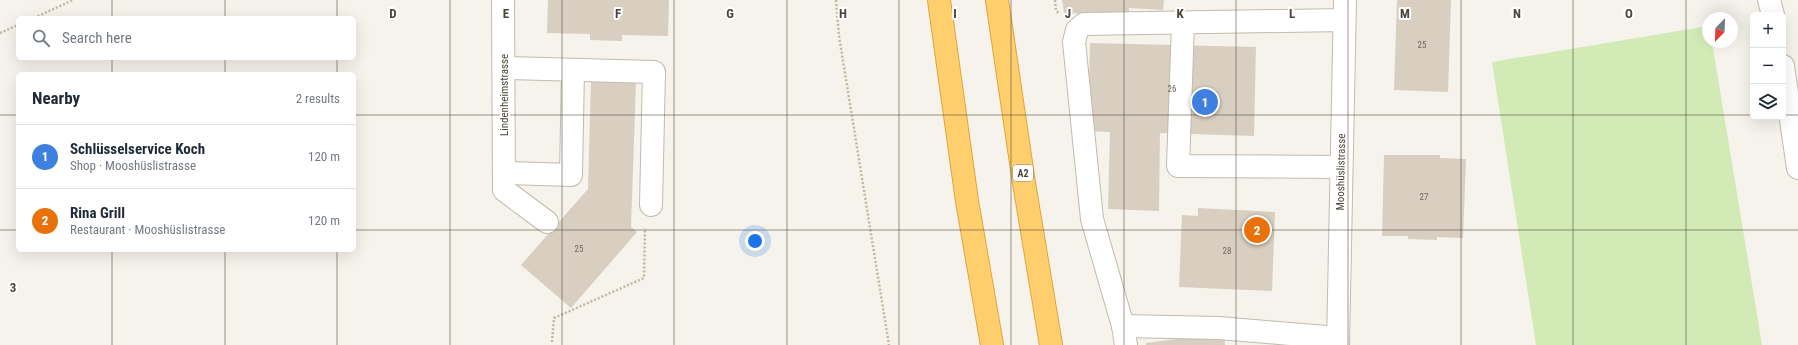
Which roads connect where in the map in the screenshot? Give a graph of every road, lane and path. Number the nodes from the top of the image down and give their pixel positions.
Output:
1 (73, 0) edge
2 (504, 0) edge
3 (836, 0) edge
4 (939, 0) edge
5 (997, 0) edge
6 (1769, 0) edge
7 (1345, 10) edge
8 (1771, 12) edge
9 (38, 16) edge
10 (1183, 23) junction
11 (16, 26) edge
12 (0, 32) edge
13 (504, 68) junction
14 (573, 70) junction
15 (1786, 84) edge
16 (1341, 167) junction
17 (1798, 168) edge
18 (504, 182) junction
19 (651, 205) joint
20 (547, 222) dead end
21 (1124, 335) edge
22 (552, 342) dead end
23 (1338, 342) edge
24 (889, 345) edge
25 (992, 345) edge
26 (1051, 345) edge

1 - 9 path
2 - 13 street, Lindenheimstrasse
3 - 24 path
4 - 25 highway
5 - 26 highway, A2
6 - 8 street
7 - 10 street
7 - 16 street, Mooshüslistrasse
10 - 16 street
10 - 21 street
11 - 12 path
13 - 14 street
13 - 18 street, Lindenheimstrasse
14 - 18 street
14 - 19 street
15 - 17 street
16 - 23 street, Mooshüslistrasse
18 - 20 street
19 - 22 path
21 - 23 street

